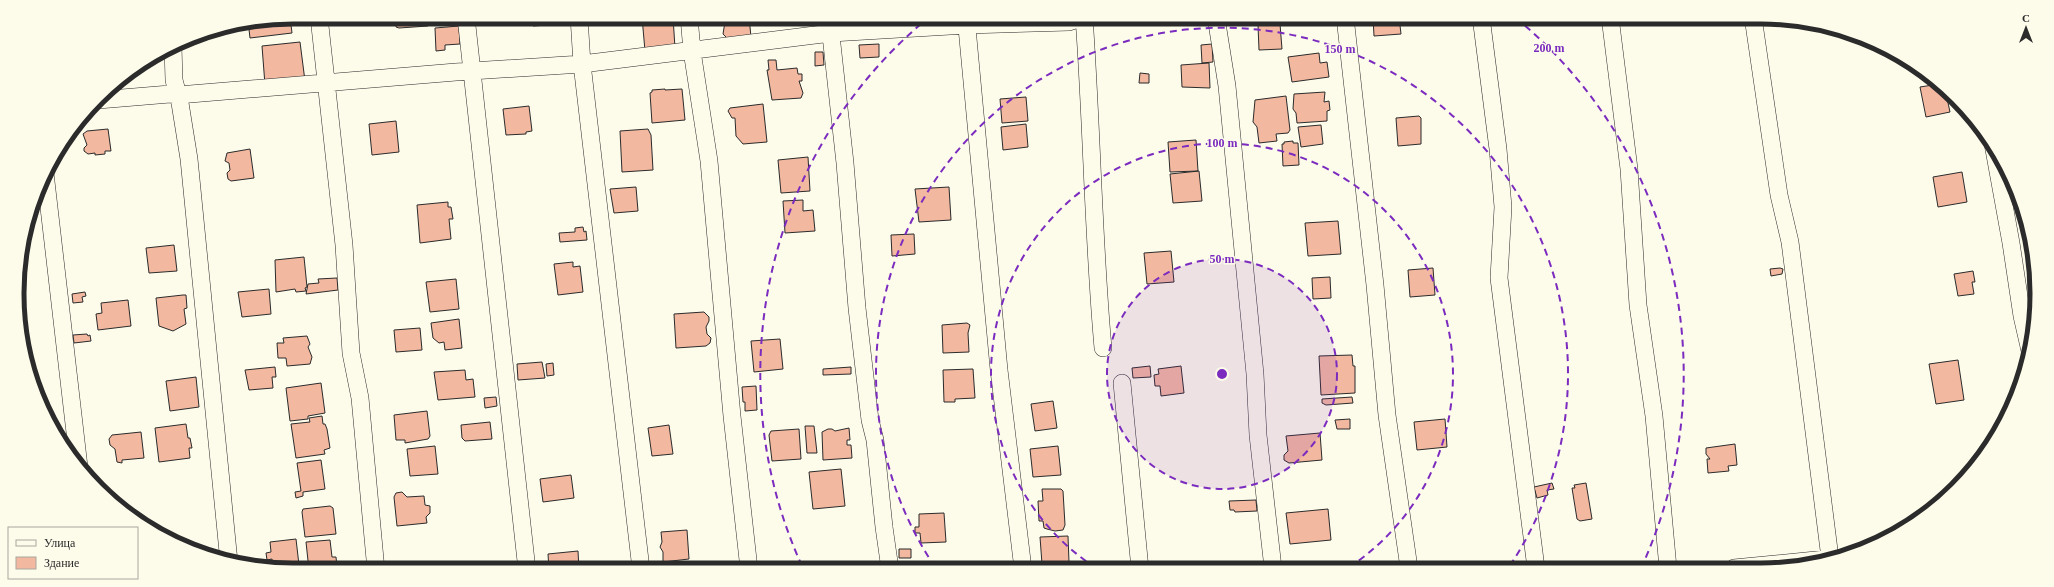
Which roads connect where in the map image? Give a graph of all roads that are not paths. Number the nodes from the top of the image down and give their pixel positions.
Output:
1 (320, 24) edge
2 (466, 24) edge
3 (579, 24) edge
4 (690, 24) edge
5 (864, 24) edge
6 (966, 24) edge
7 (1085, 24) edge
8 (1217, 24) edge
9 (1346, 24) edge
10 (1482, 24) edge
11 (1611, 24) edge
12 (1753, 24) edge
13 (830, 25) edge
14 (692, 51) junction
15 (173, 52) edge
16 (582, 64) junction
17 (472, 72) junction
18 (327, 83) junction
19 (178, 96) junction
20 (107, 100) edge
21 (1997, 164) edge
22 (47, 186) edge
23 (2027, 336) edge
24 (1103, 348) dead end
25 (1122, 383) dead end
26 (78, 455) edge
27 (1830, 554) edge
28 (229, 555) edge
29 (375, 563) edge
30 (526, 563) edge
31 (640, 563) edge
32 (748, 563) edge
33 (889, 563) edge
34 (1022, 563) edge
35 (1139, 563) edge
36 (1272, 563) edge
37 (1408, 563) edge
38 (1535, 563) edge
39 (1668, 563) edge

1 - 18 street
2 - 17 street
3 - 16 street
4 - 14 street
5 - 13 street
6 - 34 street
7 - 24 street
8 - 36 street
9 - 37 street
10 - 38 street
11 - 39 street
12 - 27 street
13 - 14 street
13 - 33 street
14 - 16 street
14 - 32 street
15 - 19 street
16 - 17 street
16 - 31 street
17 - 18 street
17 - 30 street
18 - 19 street
18 - 29 street
19 - 20 street
19 - 28 street
21 - 23 street
22 - 26 street
25 - 35 street

